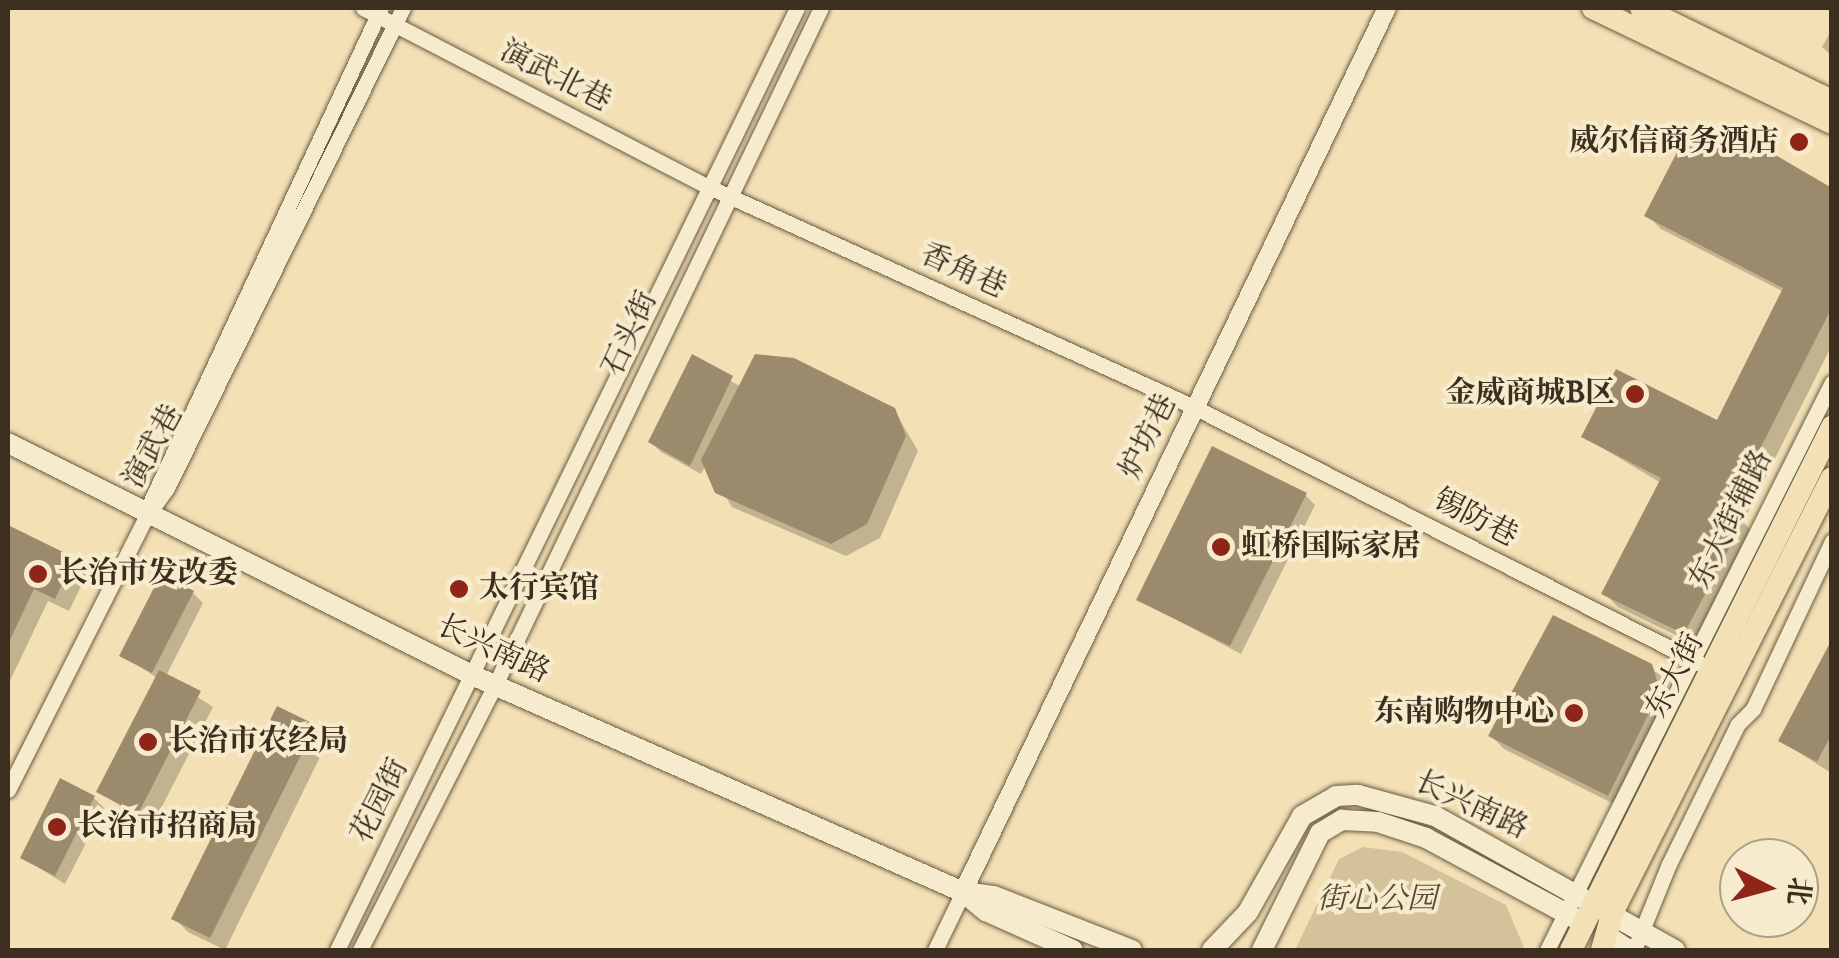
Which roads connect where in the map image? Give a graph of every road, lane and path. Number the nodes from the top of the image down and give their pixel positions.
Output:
1 (403, 8) edge
2 (797, 8) edge
3 (821, 8) edge
4 (1388, 8) edge
5 (1593, 8) edge
6 (1641, 8) edge
7 (374, 10) edge
8 (395, 24) junction
9 (1832, 101) edge
10 (1832, 123) edge
11 (709, 187) junction
12 (728, 195) junction
13 (1832, 382) edge
14 (1194, 407) junction
15 (1832, 427) edge
16 (8, 443) edge
17 (1832, 478) edge
18 (146, 517) junction
19 (1832, 542) edge
20 (1712, 670) junction
21 (474, 676) junction
22 (495, 685) junction
23 (8, 790) edge
24 (962, 892) junction
25 (1595, 902) junction
26 (1575, 918) junction
27 (1642, 930) junction
28 (1606, 944) edge
29 (336, 950) edge
30 (360, 950) edge
31 (935, 950) edge
32 (1072, 950) edge
33 (1132, 950) edge
34 (1212, 950) edge
35 (1262, 950) edge
36 (1547, 950) edge
37 (1571, 950) edge
38 (1632, 950) edge
39 (1675, 950) edge

1 - 8 street, 演武巷
2 - 11 street, 石头街
3 - 12 street, 石头街
4 - 14 street, 炉坊巷
5 - 10 main road
6 - 9 main road
7 - 8 street, 演武北巷
7 - 18 street, 演武巷
8 - 11 street, 演武北巷
8 - 18 street, 演武巷
11 - 12 street, 香角巷
11 - 21 street, 石头街
12 - 14 street, 香角巷
12 - 22 street, 石头街
13 - 20 street, 东大街辅路
14 - 20 street, 锡防巷
14 - 24 street, 炉坊巷
15 - 20 main road, 东大街
16 - 18 main road, 长兴南路
17 - 20 main road, 东大街
18 - 21 main road, 长兴南路
18 - 23 street
19 - 27 street
20 - 25 main road, 东大街
20 - 25 street, 东大街辅路
21 - 22 main road, 长兴南路
21 - 29 street, 花园街
22 - 24 main road, 长兴南路
22 - 30 street, 花园街
24 - 31 street
24 - 32 main road, 长兴南路
24 - 33 main road, 长兴南路
25 - 26 main road, 东大街
25 - 27 main road, 长兴南路
25 - 28 main road, 东大街
25 - 34 main road, 长兴南路
26 - 28 street
26 - 35 main road, 长兴南路
26 - 36 street
26 - 37 main road, 东大街
27 - 38 street
27 - 39 main road, 长兴南路
28 - 38 main road

